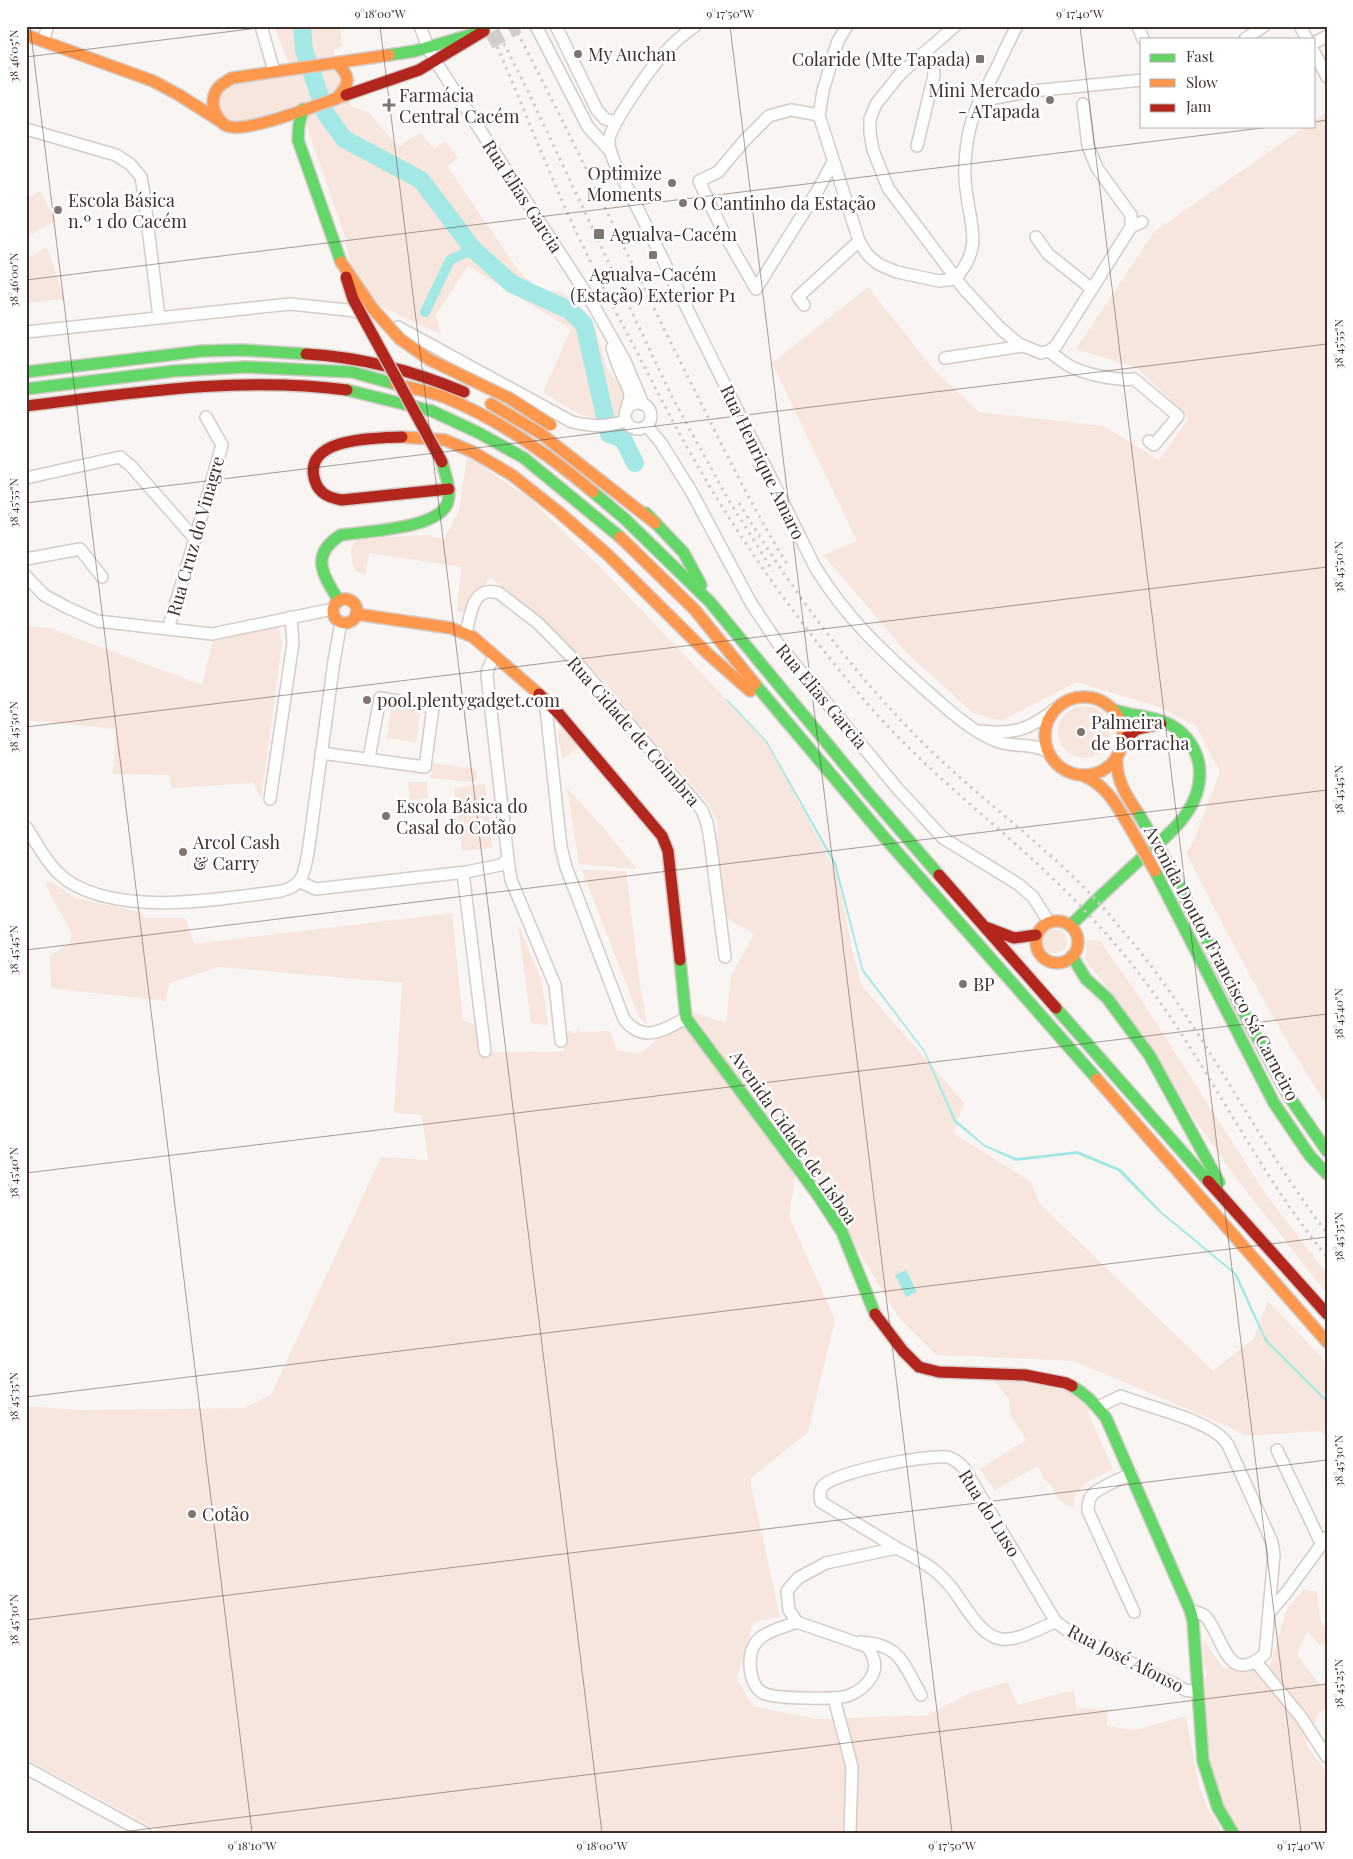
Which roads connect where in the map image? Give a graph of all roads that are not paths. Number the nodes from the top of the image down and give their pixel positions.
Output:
1 (48, 26) edge
2 (261, 26) edge
3 (420, 26) edge
4 (472, 26) edge
5 (536, 26) edge
6 (556, 26) edge
7 (695, 26) edge
8 (847, 26) edge
9 (955, 26) edge
10 (1017, 26) edge
11 (1138, 26) edge
12 (1264, 26) edge
13 (1300, 26) edge
14 (26, 35) edge
15 (1143, 38) edge
16 (1246, 38) edge
17 (1306, 38) edge
18 (44, 41) junction
19 (489, 42) tunnel mouth
20 (441, 44) junction
21 (428, 48) junction
22 (920, 56) junction
23 (1316, 56) edge
24 (436, 62) junction
25 (337, 63) junction
26 (274, 71) junction
27 (1327, 77) edge
28 (1140, 80) edge
29 (338, 98) junction
30 (979, 101) junction
31 (1082, 104) dead end
32 (303, 109) junction
33 (819, 115) junction
34 (272, 120) junction
35 (220, 121) junction
36 (616, 122) junction
37 (26, 129) edge
38 (298, 140) junction
39 (917, 146) dead end
40 (610, 152) junction
41 (833, 162) junction
42 (1036, 238) dead end
43 (859, 241) junction
44 (341, 262) junction
45 (955, 279) junction
46 (1092, 289) junction
47 (804, 305) dead end
48 (159, 318) junction
49 (26, 332) edge
50 (607, 332) junction
51 (1023, 346) junction
52 (1049, 351) junction
53 (946, 358) dead end
54 (26, 372) edge
55 (26, 389) edge
56 (62, 402) junction
57 (643, 404) junction
58 (26, 406) edge
59 (26, 416) edge
60 (206, 417) dead end
61 (624, 418) junction
62 (647, 426) junction
63 (554, 427) dead end
64 (1149, 441) dead end
65 (602, 467) dead end
66 (26, 478) edge
67 (449, 488) junction
68 (655, 523) junction
69 (195, 540) junction
70 (26, 559) edge
71 (26, 576) edge
72 (102, 577) dead end
73 (710, 602) junction
74 (336, 605) junction
75 (356, 614) junction
76 (291, 617) junction
77 (341, 622) junction
78 (168, 629) junction
79 (466, 633) junction
80 (494, 656) junction
81 (545, 700) junction
82 (1055, 709) junction
83 (1112, 709) junction
84 (780, 716) junction
85 (1165, 722) junction
86 (974, 730) junction
87 (1122, 742) junction
88 (1048, 752) junction
89 (321, 753) junction
90 (1117, 756) junction
91 (369, 758) junction
92 (1082, 775) junction
93 (270, 800) dead end
94 (26, 827) edge
95 (508, 859) junction
96 (463, 873) junction
97 (300, 882) junction
98 (1048, 922) junction
99 (1070, 926) junction
100 (986, 927) junction
101 (1036, 935) junction
102 (1072, 956) junction
103 (725, 958) dead end
104 (686, 1018) junction
105 (561, 1041) dead end
106 (485, 1051) dead end
107 (1327, 1151) edge
108 (1327, 1174) edge
109 (1234, 1210) junction
110 (1327, 1314) edge
111 (1327, 1342) edge
112 (1098, 1407) junction
113 (1277, 1450) dead end
114 (1131, 1474) junction
115 (1324, 1540) edge
116 (896, 1548) junction
117 (1134, 1612) dead end
118 (1268, 1613) junction
119 (1192, 1615) junction
120 (797, 1622) junction
121 (1056, 1622) junction
122 (854, 1642) junction
123 (1257, 1665) junction
124 (1198, 1692) junction
125 (921, 1695) dead end
126 (834, 1698) junction
127 (1327, 1757) edge
128 (26, 1768) edge
129 (144, 1833) edge
130 (850, 1833) edge
131 (1233, 1833) edge

1 - 18 street
2 - 26 street
3 - 21 street, Rua Elias Garcia
4 - 20 main road
5 - 40 street, Rua Henrique Amaro
6 - 36 street
7 - 36 street
8 - 33 street
9 - 22 street
10 - 30 street
11 - 15 street
12 - 16 street
13 - 17 street
14 - 18 main road
18 - 35 main road
19 - 24 main road
20 - 21 main road
20 - 24 main road
21 - 24 street, Rua Elias Garcia
21 - 25 main road
22 - 39 street
22 - 45 street
23 - 27 street
24 - 29 main road
24 - 50 street, Rua Elias Garcia
25 - 26 main road
25 - 29 main road
26 - 35 main road
28 - 30 street
29 - 32 main road
30 - 45 street
31 - 46 street
32 - 34 main road
32 - 38 main road
33 - 41 street
33 - 41 street
34 - 35 main road
34 - 38 main road
36 - 40 street
37 - 48 street
38 - 44 main road
40 - 86 street, Rua Henrique Amaro
41 - 43 street
42 - 46 street
43 - 45 street
43 - 47 street
44 - 63 main road, bridge
44 - 67 main road, bridge
45 - 51 street
46 - 52 street
48 - 49 street
48 - 61 street
50 - 57 street, Rua Elias Garcia
50 - 61 street, Rua Elias Garcia
51 - 52 street
51 - 53 street
52 - 64 street
54 - 68 main road
55 - 73 main road
56 - 58 main road
56 - 59 main road
56 - 84 main road
57 - 61 street
57 - 62 street
60 - 69 street, Rua Cruz do Vinagre
61 - 62 street
62 - 98 street, Rua Elias Garcia
65 - 68 main road
66 - 69 street
67 - 74 main road
67 - 84 main road
68 - 73 main road
69 - 78 street, Rua Cruz do Vinagre
70 - 72 street
71 - 78 street
73 - 100 main road
74 - 75 main road
74 - 76 street
74 - 77 main road
75 - 77 main road
75 - 79 main road
76 - 78 street
76 - 93 street
77 - 89 street
79 - 80 main road
79 - 103 street, Rua Cidade de Coimbra
80 - 81 main road
80 - 95 street
81 - 104 main road
81 - 104 street
82 - 83 main road
82 - 86 street
82 - 88 main road
83 - 85 main road
83 - 87 main road
84 - 111 main road
85 - 87 main road
85 - 99 main road
86 - 88 street, Rua Henrique Amaro
87 - 90 main road
88 - 92 main road
89 - 91 street
89 - 97 street
90 - 92 main road
90 - 107 main road, Avenida Doutor Francisco Sá Carneiro, bridge
91 - 91 street
92 - 108 main road, Avenida Doutor Francisco Sá Carneiro, bridge
94 - 97 street
95 - 96 street
95 - 105 street
96 - 97 street
96 - 106 street
98 - 99 main road
98 - 101 main road
99 - 102 main road
100 - 101 main road
100 - 109 main road
101 - 102 main road
102 - 109 main road
104 - 112 main road, Avenida Cidade de Lisboa
109 - 110 main road
112 - 114 main road, Avenida Cidade de Lisboa
112 - 118 street
113 - 115 street
114 - 117 street
114 - 119 main road, Avenida Cidade de Lisboa
115 - 118 street
116 - 120 street
116 - 121 street
116 - 121 street, Rua do Luso
118 - 123 street
119 - 123 street
119 - 124 main road, Avenida Cidade de Lisboa
120 - 122 street
120 - 126 street
121 - 124 street, Rua José Afonso
122 - 125 street
122 - 126 street
123 - 127 street
124 - 131 main road, Avenida Cidade de Lisboa
126 - 130 street
128 - 129 street

